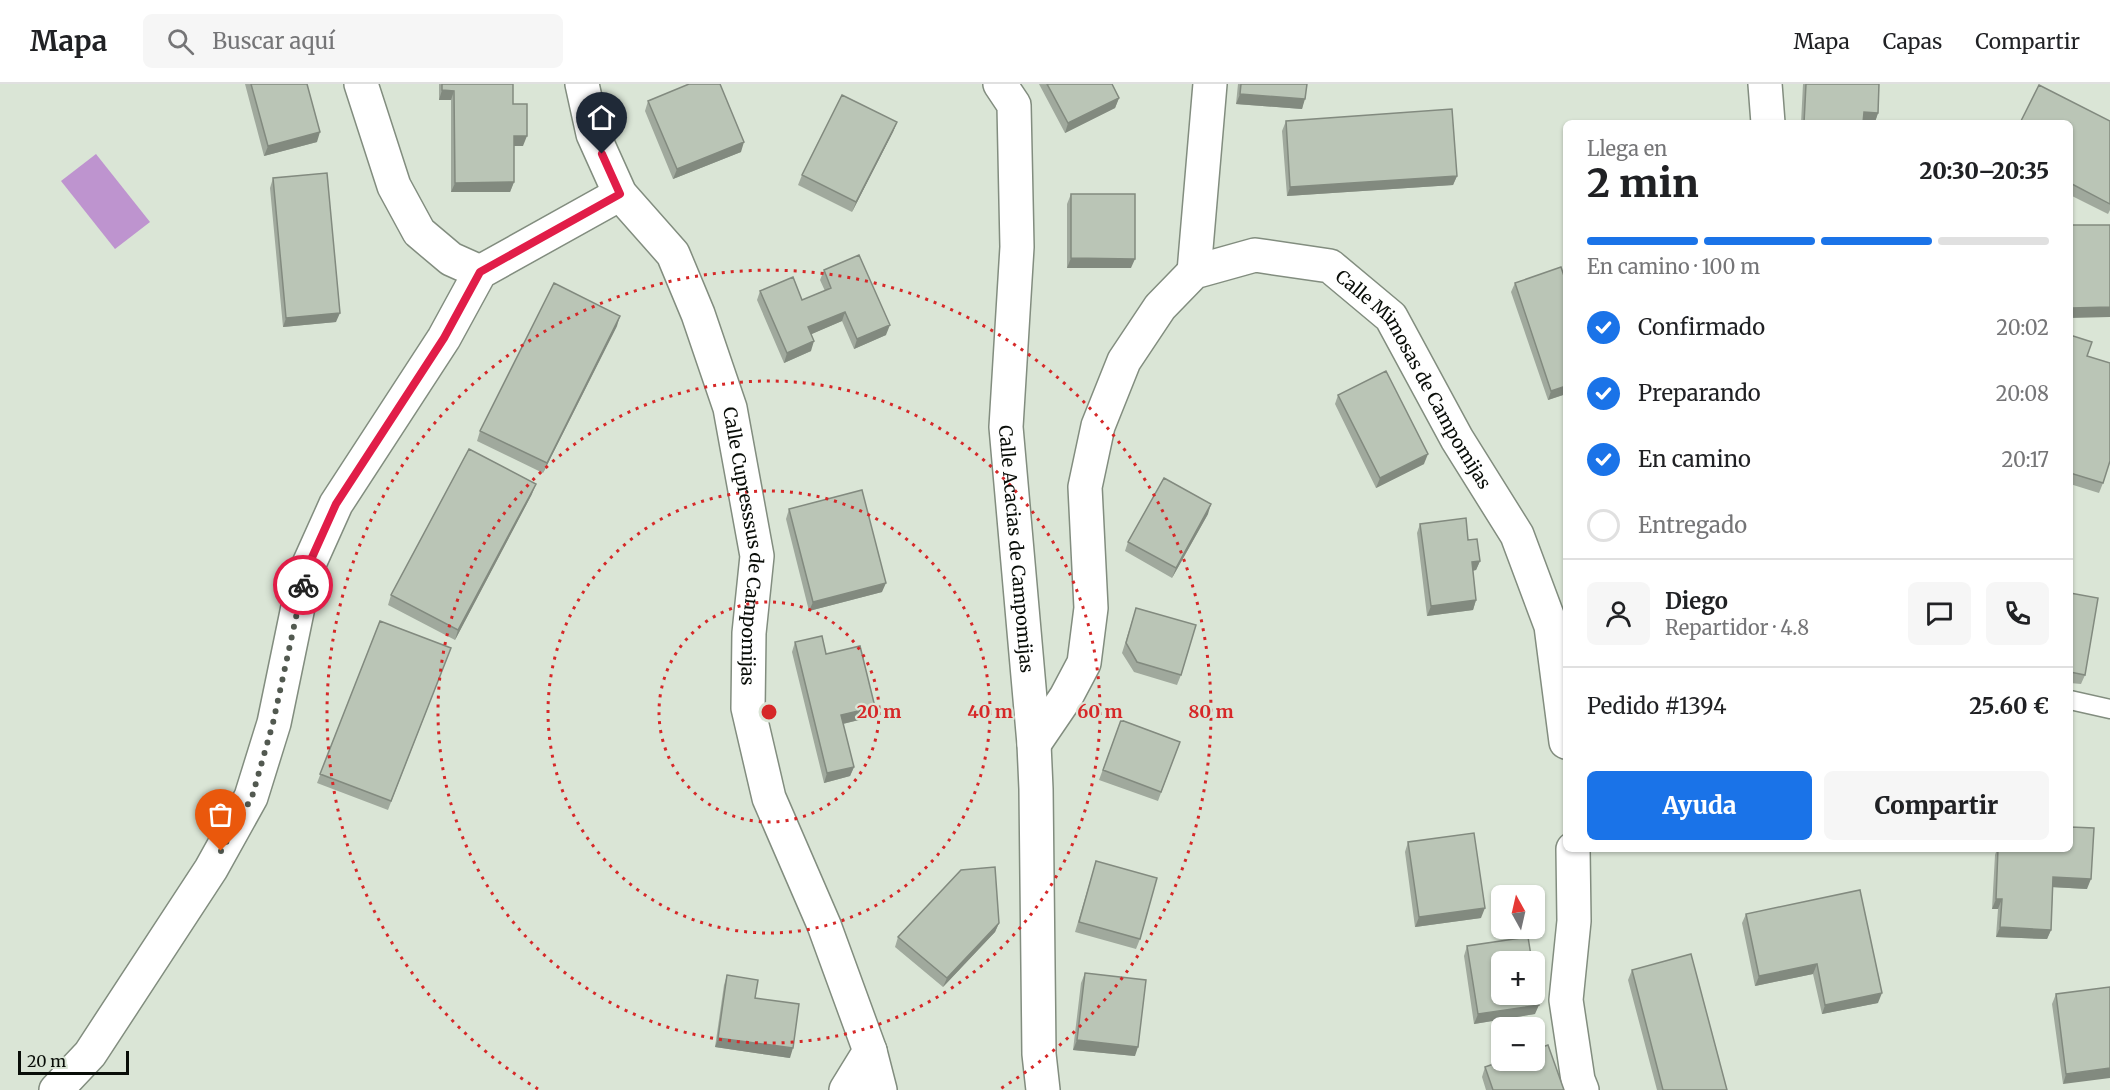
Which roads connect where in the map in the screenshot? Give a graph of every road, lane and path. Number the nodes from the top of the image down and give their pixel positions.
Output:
1 (361, 84) edge
2 (582, 84) edge
3 (1000, 84) edge
4 (1210, 84) edge
5 (1766, 84) edge
6 (1768, 120) edge
7 (620, 194) junction
8 (480, 272) junction
9 (1194, 272) junction
10 (2073, 701) edge
11 (2110, 709) edge
12 (1563, 719) edge
13 (1034, 744) junction
14 (1573, 852) edge
15 (870, 1051) junction
16 (56, 1090) edge
17 (846, 1090) edge
18 (880, 1090) edge
19 (1043, 1090) edge
20 (1582, 1090) edge

1 - 8 street
2 - 7 street, Calle Cupresssus de Campomijas
3 - 13 street, Calle Acacias de Campomijas
4 - 9 street
5 - 6 street
7 - 8 street
7 - 15 street, Calle Cupresssus de Campomijas
8 - 16 street
9 - 12 street, Calle Mimosas de Campomijas
9 - 13 street
10 - 11 lane
13 - 19 street, Calle Acacias de Campomijas
14 - 20 street
15 - 17 street
15 - 18 street, Calle Cupresssus de Campomijas

